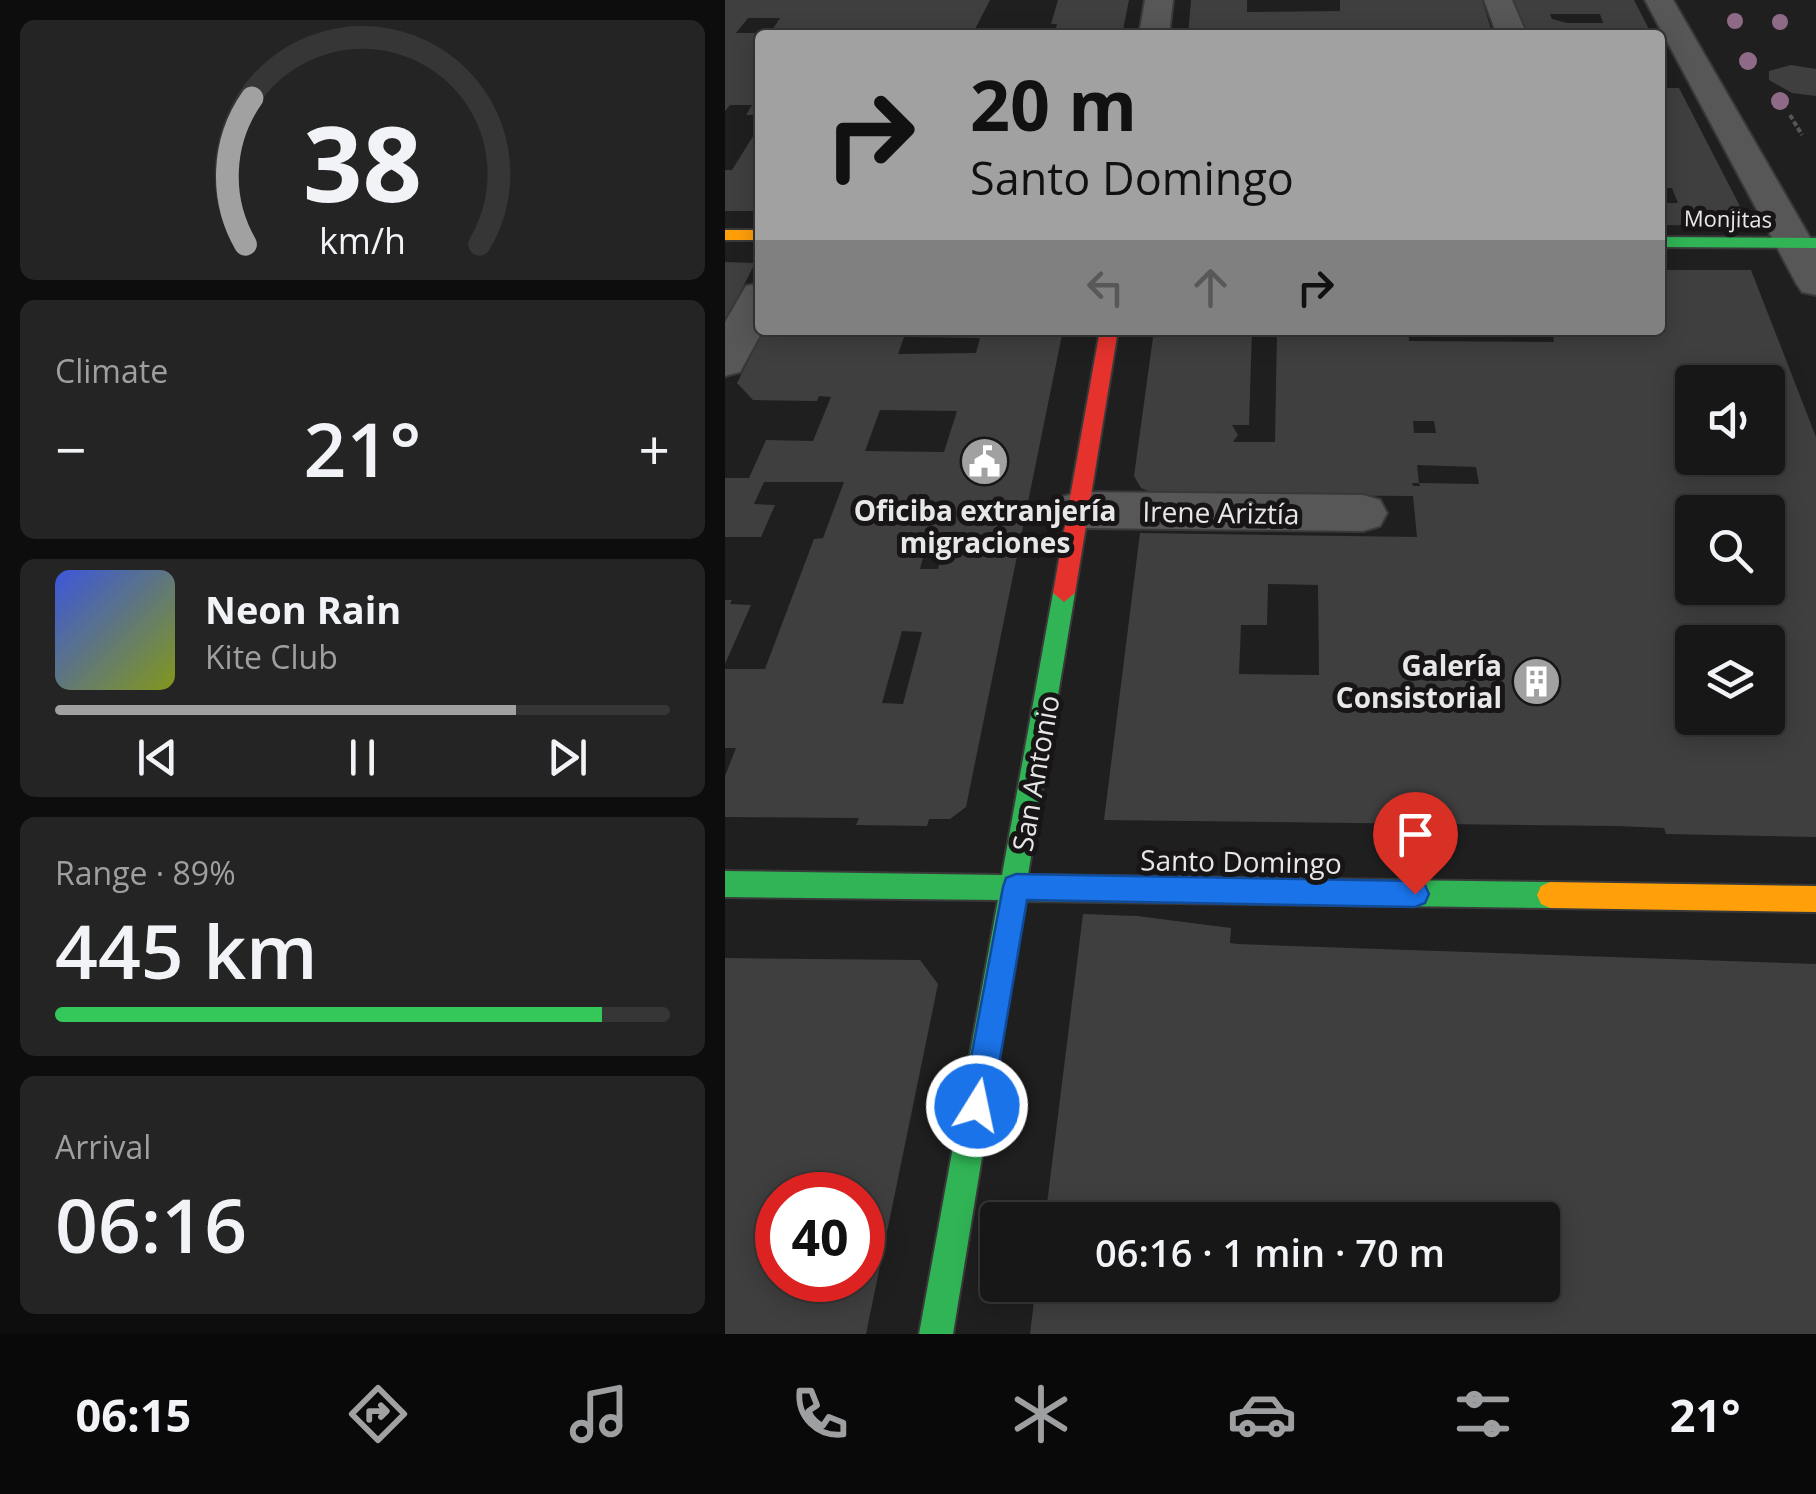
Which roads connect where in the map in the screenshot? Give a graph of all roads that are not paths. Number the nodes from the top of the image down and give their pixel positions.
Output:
1 (1159, 0) edge
2 (1498, 0) edge
3 (1659, 0) edge
4 (1155, 30) edge
5 (1510, 30) edge
6 (1665, 77) edge
7 (1702, 78) junction
8 (725, 235) edge
9 (755, 235) edge
10 (1665, 242) edge
11 (1805, 244) edge
12 (1816, 282) edge
13 (755, 304) edge
14 (1108, 335) edge
15 (725, 362) edge
16 (1079, 510) junction
17 (1363, 513) dead end
18 (725, 884) edge
19 (1016, 887) junction
20 (1816, 899) edge
21 (936, 1334) edge

1 - 4 street
2 - 5 street
3 - 7 street
6 - 7 street
7 - 11 street
8 - 9 street
10 - 11 street, Monjitas
11 - 12 street
13 - 15 street
14 - 16 street, San Antonio
16 - 17 street, Irene Ariztía
16 - 19 street, San Antonio
18 - 19 street, Santo Domingo
19 - 20 street, Santo Domingo
19 - 21 street, San Antonio

